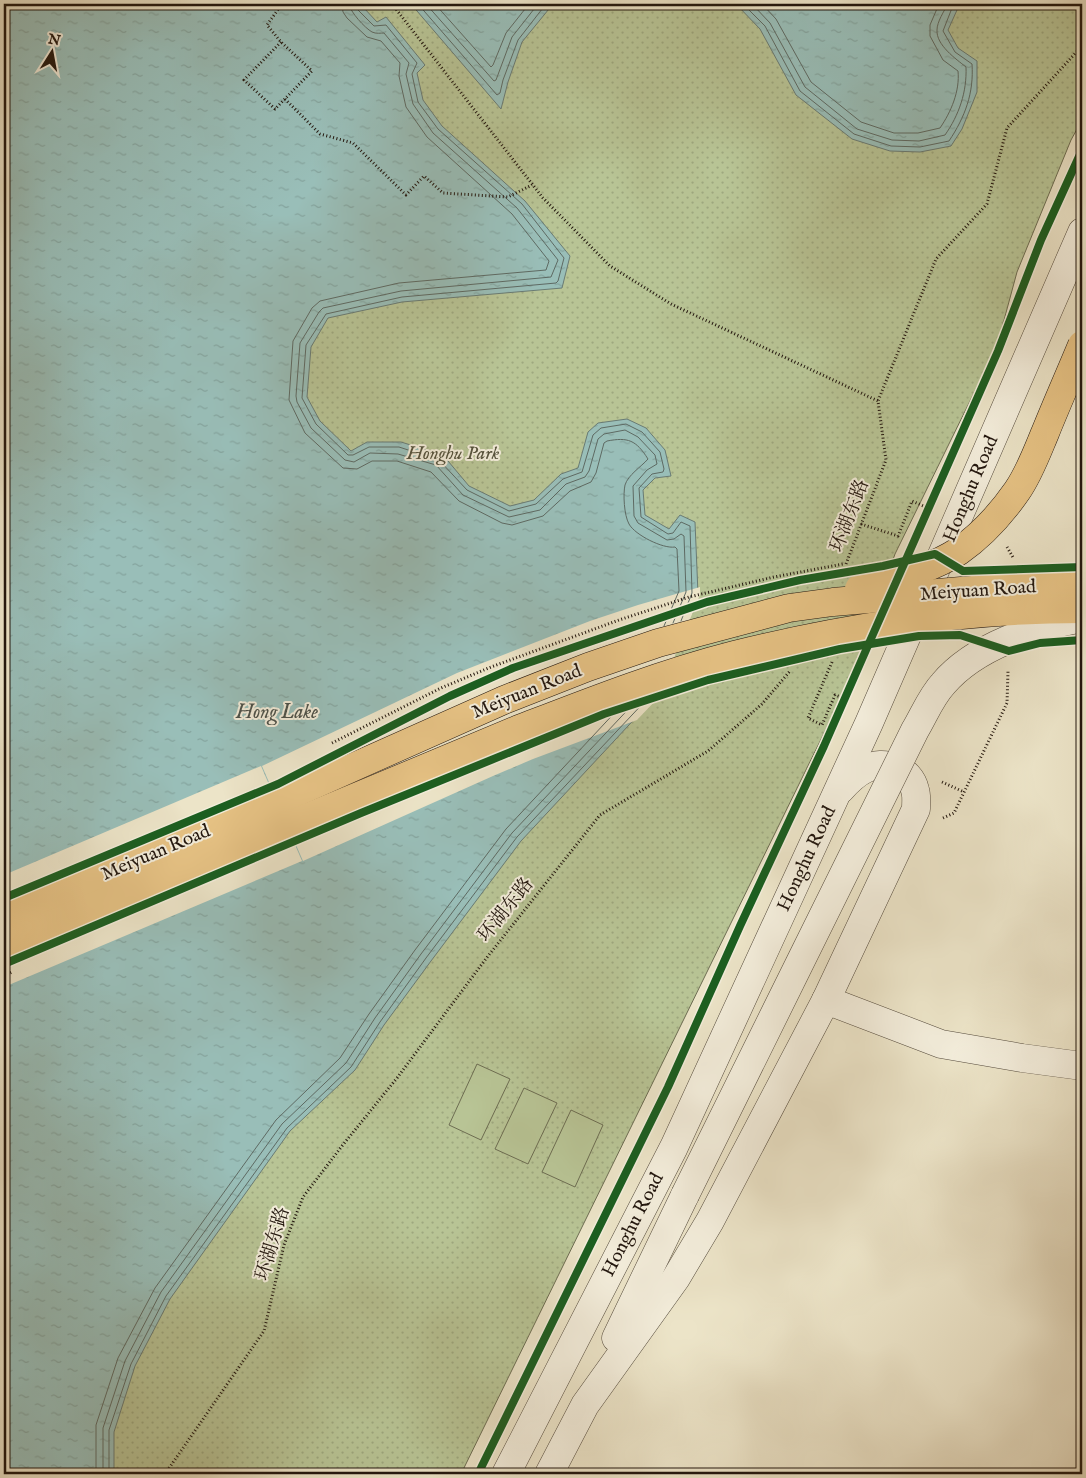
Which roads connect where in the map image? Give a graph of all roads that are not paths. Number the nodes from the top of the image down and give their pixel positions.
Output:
1 (1082, 232) edge
2 (1082, 345) edge
3 (1082, 584) edge
4 (790, 595) junction
5 (1082, 609) edge
6 (1082, 618) edge
7 (838, 792) junction
8 (4, 917) edge
9 (4, 944) edge
10 (826, 1000) junction
11 (1082, 1066) edge
12 (584, 1405) junction
13 (506, 1474) edge
14 (549, 1474) edge

1 - 7 street, Honghu Road
2 - 4 main road, bridge
3 - 4 main road, Meiyuan Road, bridge
4 - 8 main road, Meiyuan Road, bridge
5 - 9 main road, Meiyuan Road, bridge
6 - 12 street, bridge
7 - 10 street
7 - 13 street, Honghu Road
10 - 11 street
10 - 12 street
12 - 14 street

